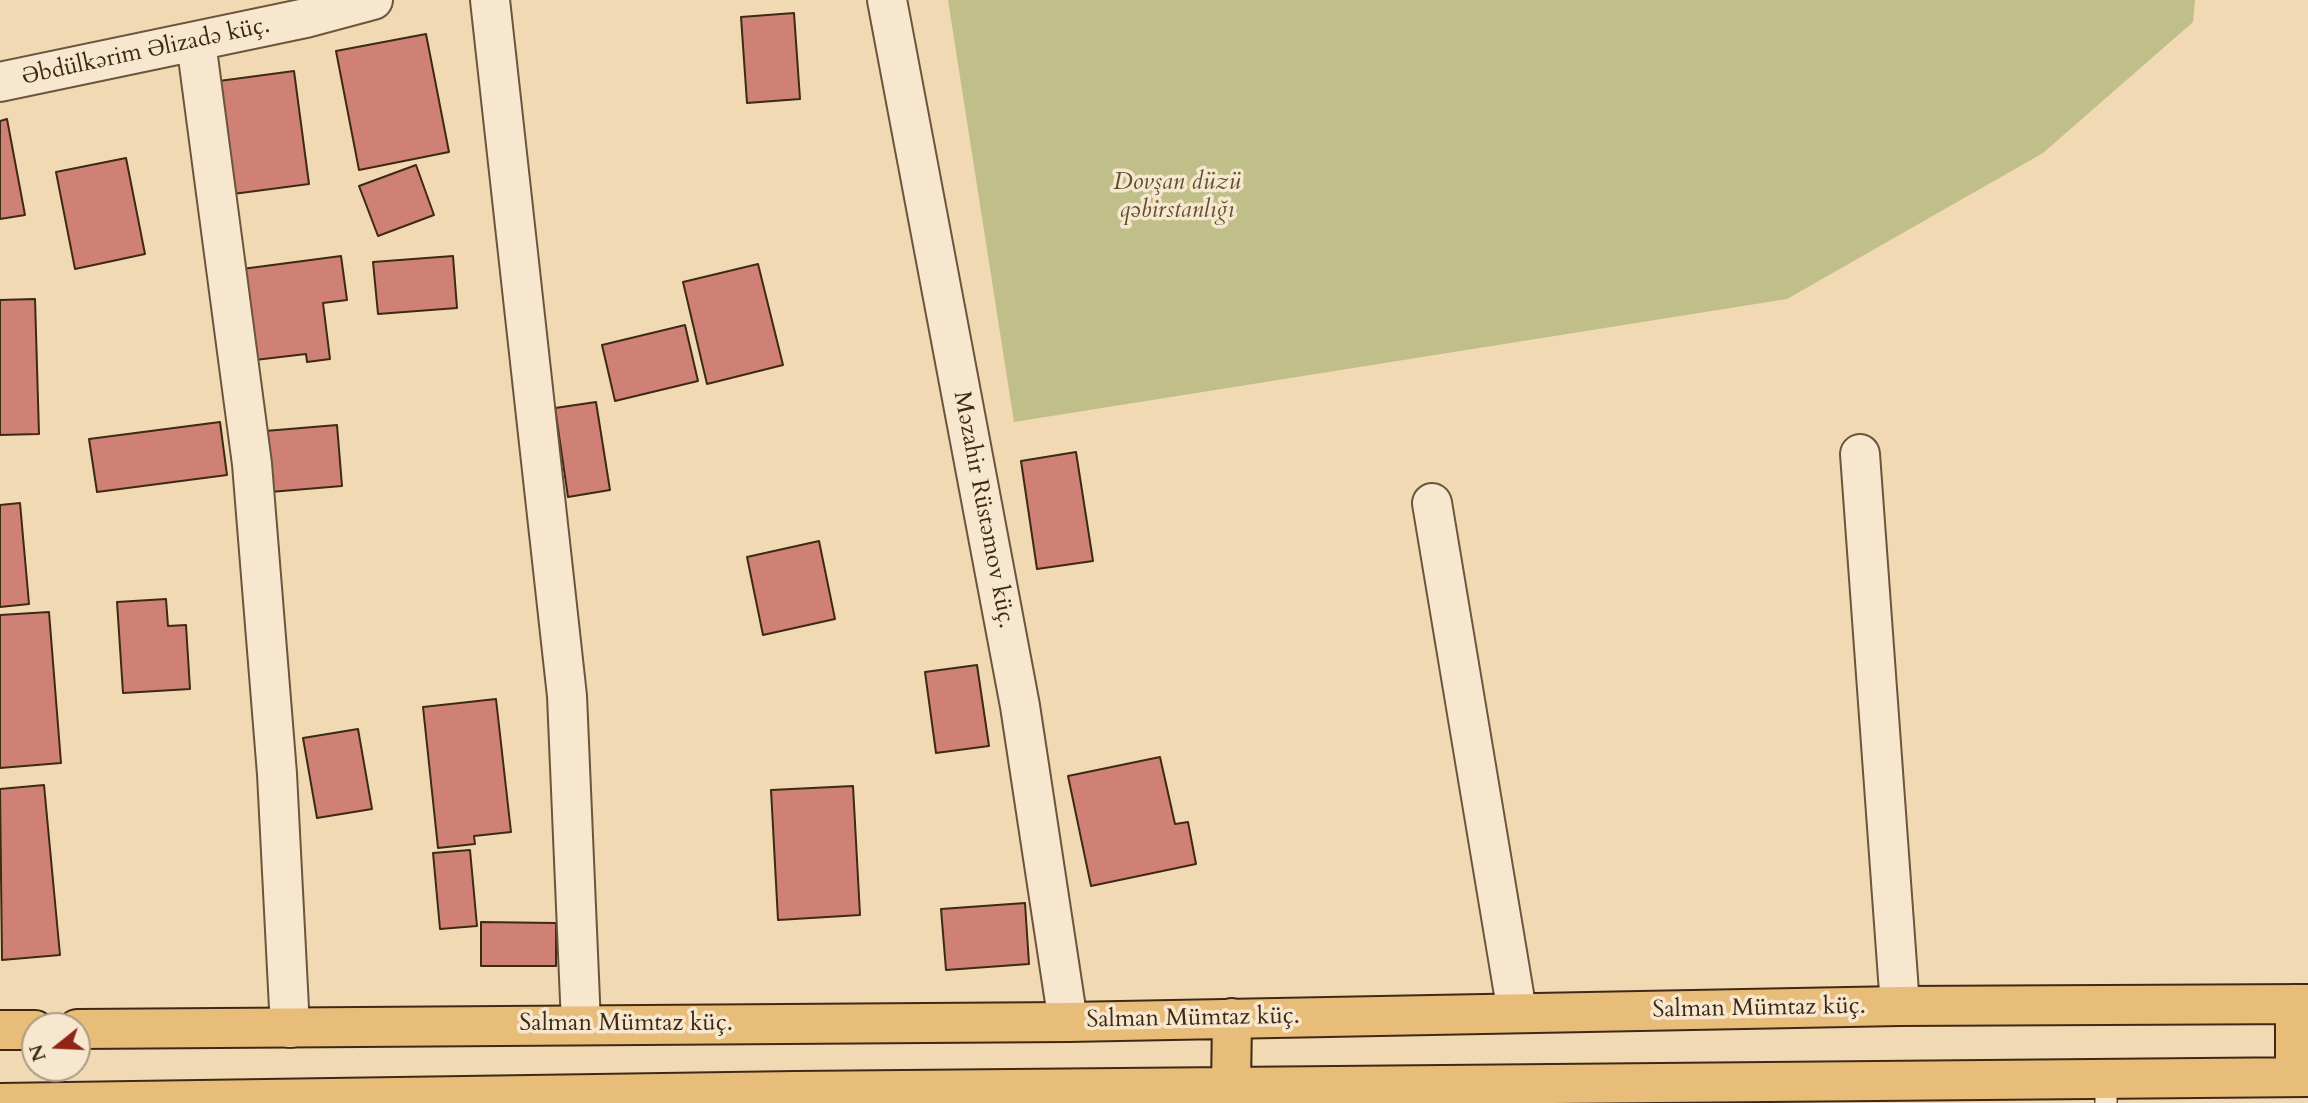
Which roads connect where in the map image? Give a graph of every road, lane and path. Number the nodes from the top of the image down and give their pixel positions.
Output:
1 (373, 0) edge
2 (490, 0) edge
3 (887, 0) edge
4 (196, 42) junction
5 (0, 82) edge
6 (1860, 454) dead end
7 (1432, 503) dead end
8 (2301, 1004) edge
9 (1900, 1006) junction
10 (1517, 1013) junction
11 (1232, 1018) junction
12 (1068, 1022) junction
13 (581, 1024) junction
14 (290, 1028) junction
15 (91, 1029) edge
16 (0, 1030) edge
17 (21, 1030) edge
18 (2299, 1086) edge
19 (1920, 1091) edge
20 (2018, 1091) edge
21 (2106, 1091) edge
22 (1249, 1092) edge
23 (796, 1097) edge
24 (278, 1101) edge
25 (0, 1103) edge

1 - 4 street, Əbdülkərim Əlizadə küç.
2 - 13 street
3 - 12 street, Məzahir Rüstəmov küç.
4 - 5 street, Əbdülkərim Əlizadə küç.
4 - 14 street
6 - 9 street
7 - 10 street
8 - 9 highway, Salman Mümtaz küç.
8 - 18 highway
9 - 10 highway, Salman Mümtaz küç.
10 - 11 highway, Salman Mümtaz küç.
11 - 12 highway, Salman Mümtaz küç.
11 - 22 highway
12 - 13 highway, Salman Mümtaz küç.
13 - 14 highway, Salman Mümtaz küç.
14 - 15 highway, Salman Mümtaz küç.
16 - 17 highway
18 - 21 highway
19 - 20 highway
19 - 22 highway
20 - 21 highway
22 - 23 highway
23 - 24 highway
24 - 25 highway

